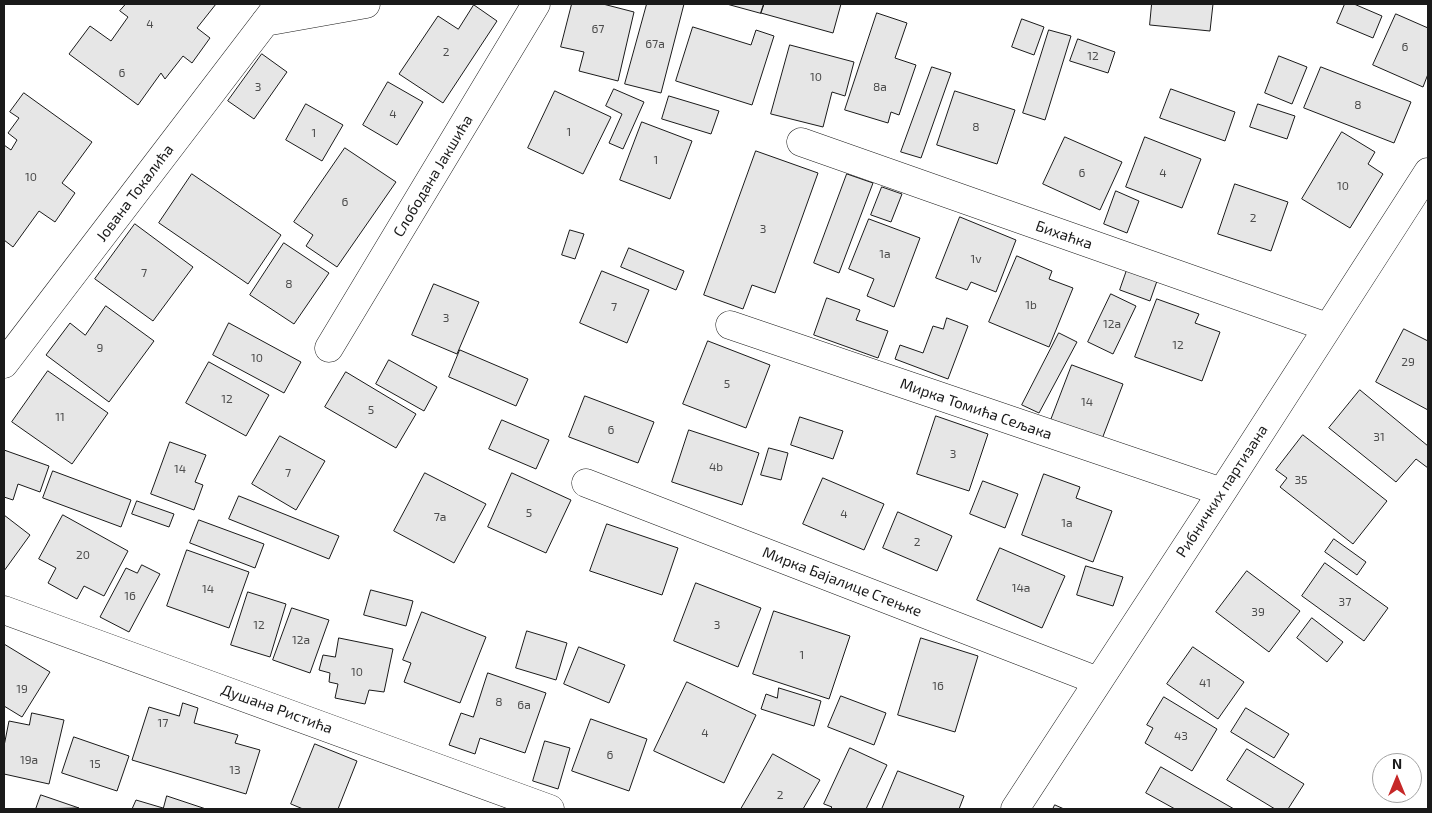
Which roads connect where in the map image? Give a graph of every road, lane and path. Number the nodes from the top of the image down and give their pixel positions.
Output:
1 (366, 4) edge
2 (536, 4) edge
3 (272, 13) edge
4 (801, 142) dead end
5 (1428, 172) edge
6 (730, 325) dead end
7 (1327, 327) junction
8 (330, 348) dead end
9 (4, 364) edge
10 (586, 483) dead end
11 (1222, 492) junction
12 (4, 610) edge
13 (1098, 681) junction
14 (550, 809) edge
15 (1015, 809) edge

1 - 3 street, Јована Токалића
2 - 8 street, Слободана Јакшића
3 - 9 street, Јована Токалића
4 - 7 street, Бихаћка
5 - 7 street, Рибничких партизана
6 - 11 street, Мирка Томића Сељака
7 - 11 street, Рибничких партизана
10 - 13 street, Мирка Бајалице Стењке
11 - 13 street, Рибничких партизана
12 - 14 street, Душана Ристића
13 - 15 street, Рибничких партизана

